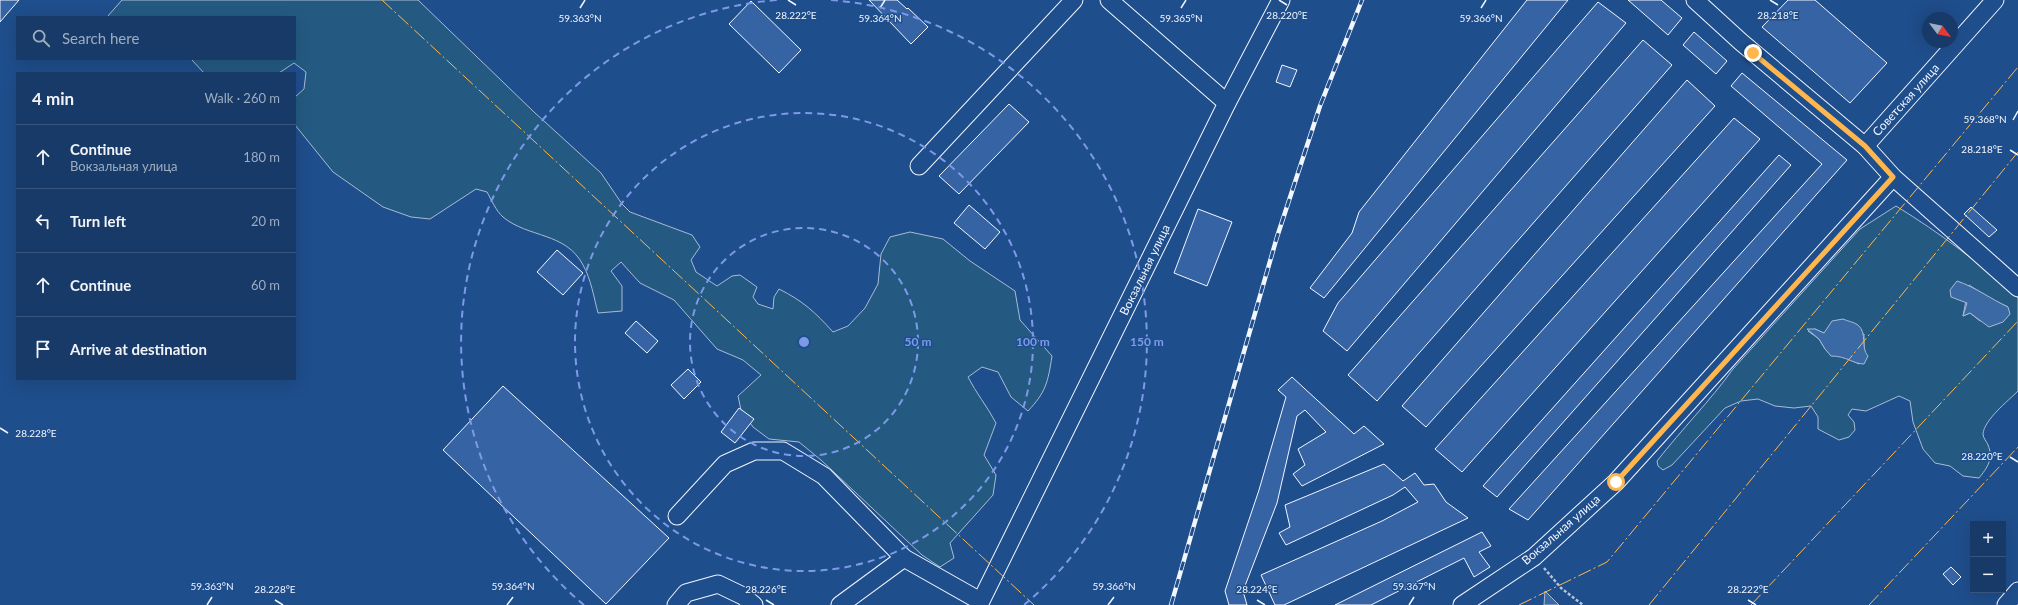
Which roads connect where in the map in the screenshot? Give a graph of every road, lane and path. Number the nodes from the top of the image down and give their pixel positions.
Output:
1 (1074, 0) edge
2 (1109, 0) edge
3 (1281, 0) edge
4 (1695, 0) edge
5 (1995, 0) edge
6 (1227, 103) junction
7 (1865, 146) junction
8 (919, 166) dead end
9 (1893, 177) junction
10 (2018, 288) edge
11 (677, 516) dead end
12 (1534, 557) junction
13 (904, 558) junction
14 (2018, 591) edge
15 (980, 603) edge
16 (676, 605) edge
17 (754, 605) edge
18 (840, 605) edge
19 (1462, 605) edge
20 (1583, 605) edge
21 (2006, 605) edge

1 - 8 street
2 - 6 street
3 - 6 street, Вокзальная улица
4 - 7 street
5 - 7 street, Советская улица
6 - 15 street, Вокзальная улица
7 - 9 street
9 - 10 street
9 - 12 street, Вокзальная улица
11 - 13 street
12 - 19 street, Вокзальная улица
12 - 20 path
13 - 15 street
13 - 18 street
14 - 21 street
16 - 17 street

